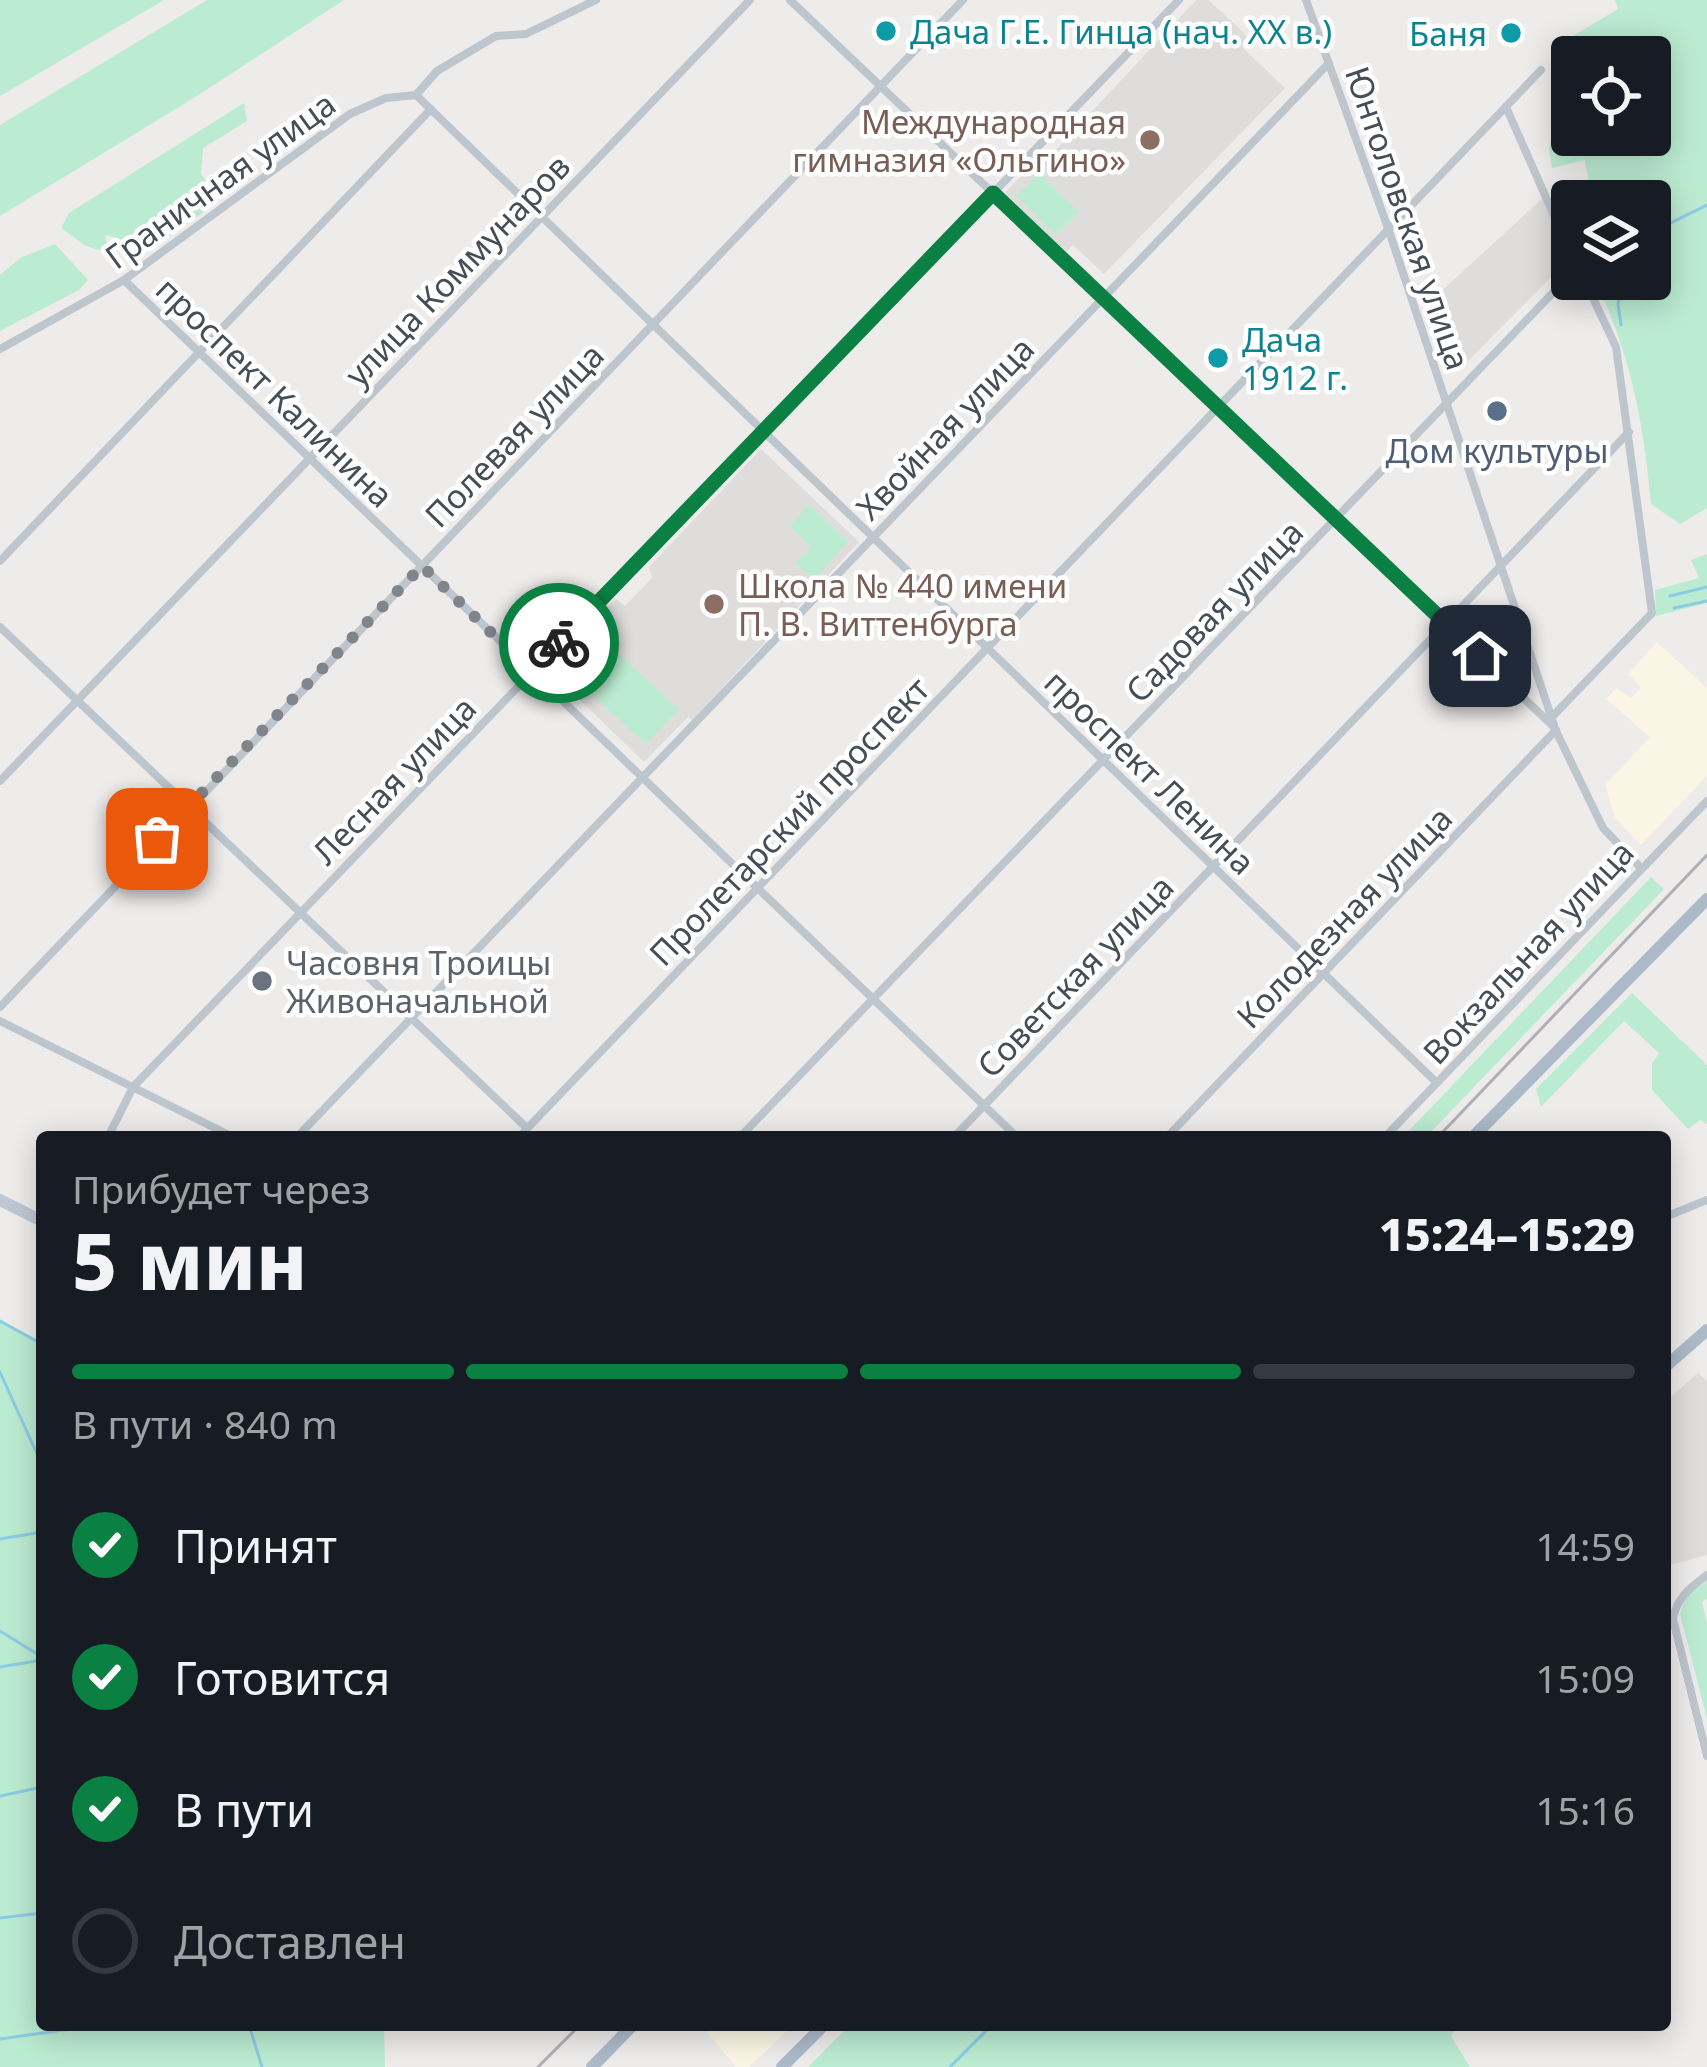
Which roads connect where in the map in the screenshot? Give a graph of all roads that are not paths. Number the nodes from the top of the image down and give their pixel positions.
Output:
1 (596, 0) edge
2 (750, 0) edge
3 (790, 0) edge
4 (963, 0) edge
5 (1179, 0) edge
6 (1306, 0) edge
7 (1329, 63) junction
8 (1541, 70) dead end
9 (880, 86) junction
10 (416, 94) junction
11 (1507, 107) junction
12 (431, 109) junction
13 (993, 193) junction
14 (1551, 208) edge
15 (542, 217) junction
16 (1389, 231) junction
17 (124, 280) junction
18 (1551, 295) edge
19 (1103, 298) junction
20 (1594, 300) edge
21 (653, 324) junction
22 (0, 349) edge
23 (199, 352) junction
24 (1447, 403) junction
25 (1219, 408) junction
26 (764, 431) junction
27 (1629, 433) junction
28 (310, 458) junction
29 (1336, 519) junction
30 (873, 537) junction
31 (0, 561) edge
32 (422, 566) junction
33 (1501, 566) junction
34 (1446, 623) junction
35 (0, 627) edge
36 (988, 649) junction
37 (532, 672) junction
38 (77, 700) junction
39 (1553, 724) junction
40 (1103, 760) junction
41 (642, 778) junction
42 (0, 781) edge
43 (1707, 801) edge
44 (188, 806) junction
45 (1213, 866) junction
46 (1640, 867) junction
47 (758, 888) junction
48 (1707, 899) edge
49 (300, 913) junction
50 (1323, 974) junction
51 (873, 999) junction
52 (0, 1007) edge
53 (411, 1018) junction
54 (0, 1021) edge
55 (1437, 1083) junction
56 (133, 1087) junction
57 (984, 1106) junction
58 (527, 1128) junction
59 (111, 1131) edge
60 (221, 1131) edge
61 (303, 1131) edge
62 (524, 1131) edge
63 (746, 1131) edge
64 (960, 1131) edge
65 (1011, 1131) edge
66 (1173, 1131) edge
67 (1391, 1131) edge
68 (1479, 1131) edge
69 (0, 1199) edge
70 (1707, 1200) edge
71 (1671, 1215) edge
72 (36, 1218) edge
73 (1707, 1330) edge
74 (1671, 1362) edge
75 (1707, 1575) edge
76 (1707, 1756) edge
77 (627, 2031) edge
78 (818, 2031) edge
79 (592, 2067) edge
80 (782, 2067) edge

1 - 10 street, Граничная улица
2 - 15 street, улица Коммунаров
3 - 9 street
4 - 9 street, Полевая улица
5 - 13 street, Лесная улица
6 - 7 street, Юнтоловская улица
7 - 16 street, Юнтоловская улица
7 - 19 street, Хвойная улица
8 - 11 street, Пролетарский проспект
9 - 13 street
9 - 21 street, Полевая улица
10 - 12 street, проспект Ленина
10 - 17 street, Граничная улица
11 - 14 street
11 - 16 street, Пролетарский проспект
12 - 15 street, проспект Ленина
12 - 23 street
13 - 19 street
13 - 26 street, Лесная улица
15 - 21 street, проспект Ленина
15 - 28 street, улица Коммунаров
16 - 24 street, Юнтоловская улица
16 - 25 street, Пролетарский проспект
17 - 22 street, Граничная улица
17 - 23 street, проспект Калинина
18 - 24 street, Садовая улица
19 - 25 street
19 - 30 street, Хвойная улица
20 - 27 street
21 - 26 street, проспект Ленина
21 - 32 street, Полевая улица
23 - 28 street, проспект Калинина
23 - 31 street
24 - 29 street, Садовая улица
24 - 33 street, Юнтоловская улица
25 - 29 street
25 - 36 street, Пролетарский проспект
26 - 30 street, проспект Ленина
26 - 37 street, Лесная улица
27 - 33 street, Советская улица
27 - 39 street, Колодезная улица
28 - 32 street, проспект Калинина
28 - 38 street, улица Коммунаров
29 - 34 street
29 - 40 street, Садовая улица
30 - 36 street, проспект Ленина
30 - 41 street, Хвойная улица
32 - 37 street, проспект Калинина
32 - 44 street, Полевая улица
33 - 34 street, Советская улица
33 - 39 street, Юнтоловская улица
34 - 39 street
34 - 45 street, Советская улица
35 - 38 street
36 - 40 street, проспект Ленина
36 - 47 street, Пролетарский проспект
37 - 41 street, проспект Калинина
37 - 49 street, Лесная улица
38 - 42 street, улица Коммунаров
38 - 44 street
39 - 46 street
39 - 50 street, Колодезная улица
40 - 45 street, проспект Ленина
40 - 51 street, Садовая улица
41 - 47 street, проспект Калинина
41 - 53 street, Хвойная улица
43 - 46 street, Вокзальная улица
44 - 49 street
44 - 52 street, Полевая улица
45 - 50 street, проспект Ленина
45 - 57 street, Советская улица
46 - 55 street, Вокзальная улица
47 - 51 street, проспект Калинина
47 - 58 street, Пролетарский проспект
48 - 68 main road
49 - 53 street
49 - 56 street, Лесная улица
50 - 55 street, проспект Ленина
50 - 66 street, Колодезная улица
51 - 57 street, проспект Калинина
51 - 63 street, Садовая улица
53 - 58 street
53 - 61 street, Хвойная улица
54 - 56 street
55 - 67 street, Вокзальная улица
56 - 59 street, Лесная улица
56 - 60 street
57 - 64 street, Советская улица
57 - 65 street, проспект Калинина
58 - 62 street, Пролетарский проспект
69 - 72 main road
70 - 71 street
73 - 74 main road
75 - 76 street
77 - 79 main road
78 - 80 main road

